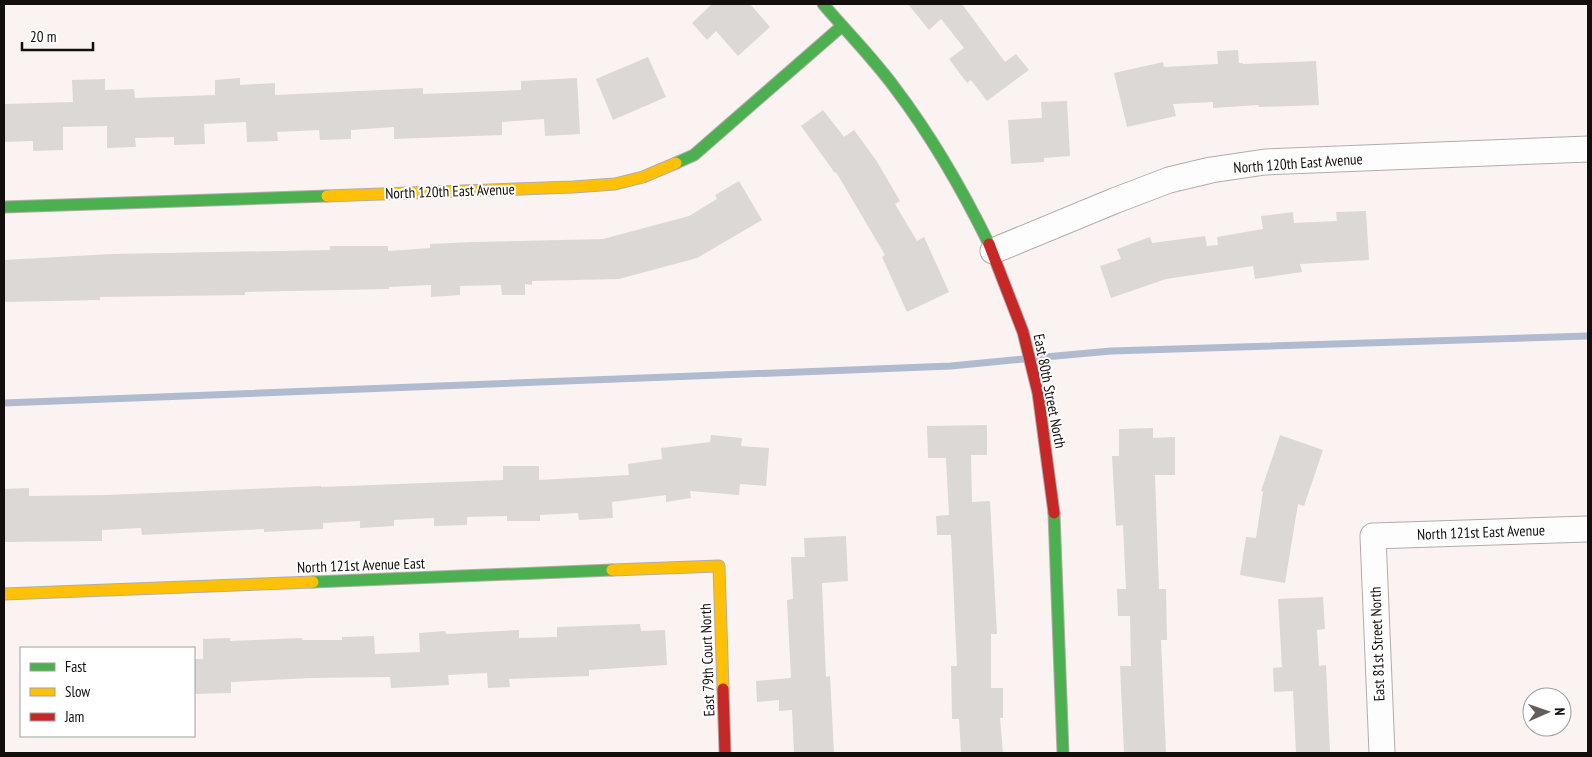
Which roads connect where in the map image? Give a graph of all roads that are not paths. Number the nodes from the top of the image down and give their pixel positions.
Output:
1 (823, 4) edge
2 (842, 26) junction
3 (1588, 149) edge
4 (4, 207) edge
5 (993, 251) junction
6 (1588, 529) edge
7 (1373, 536) joint
8 (718, 566) joint
9 (4, 594) edge
10 (725, 753) edge
11 (1063, 753) edge
12 (1382, 753) edge

1 - 2 street, East 80th Street North
2 - 4 street, North 120th East Avenue
2 - 5 street, East 80th Street North
3 - 5 street, North 120th East Avenue
5 - 11 street, East 80th Street North
6 - 7 street, North 121st East Avenue
7 - 12 street, East 81st Street North
8 - 9 street, North 121st Avenue East
8 - 10 street, East 79th Court North

